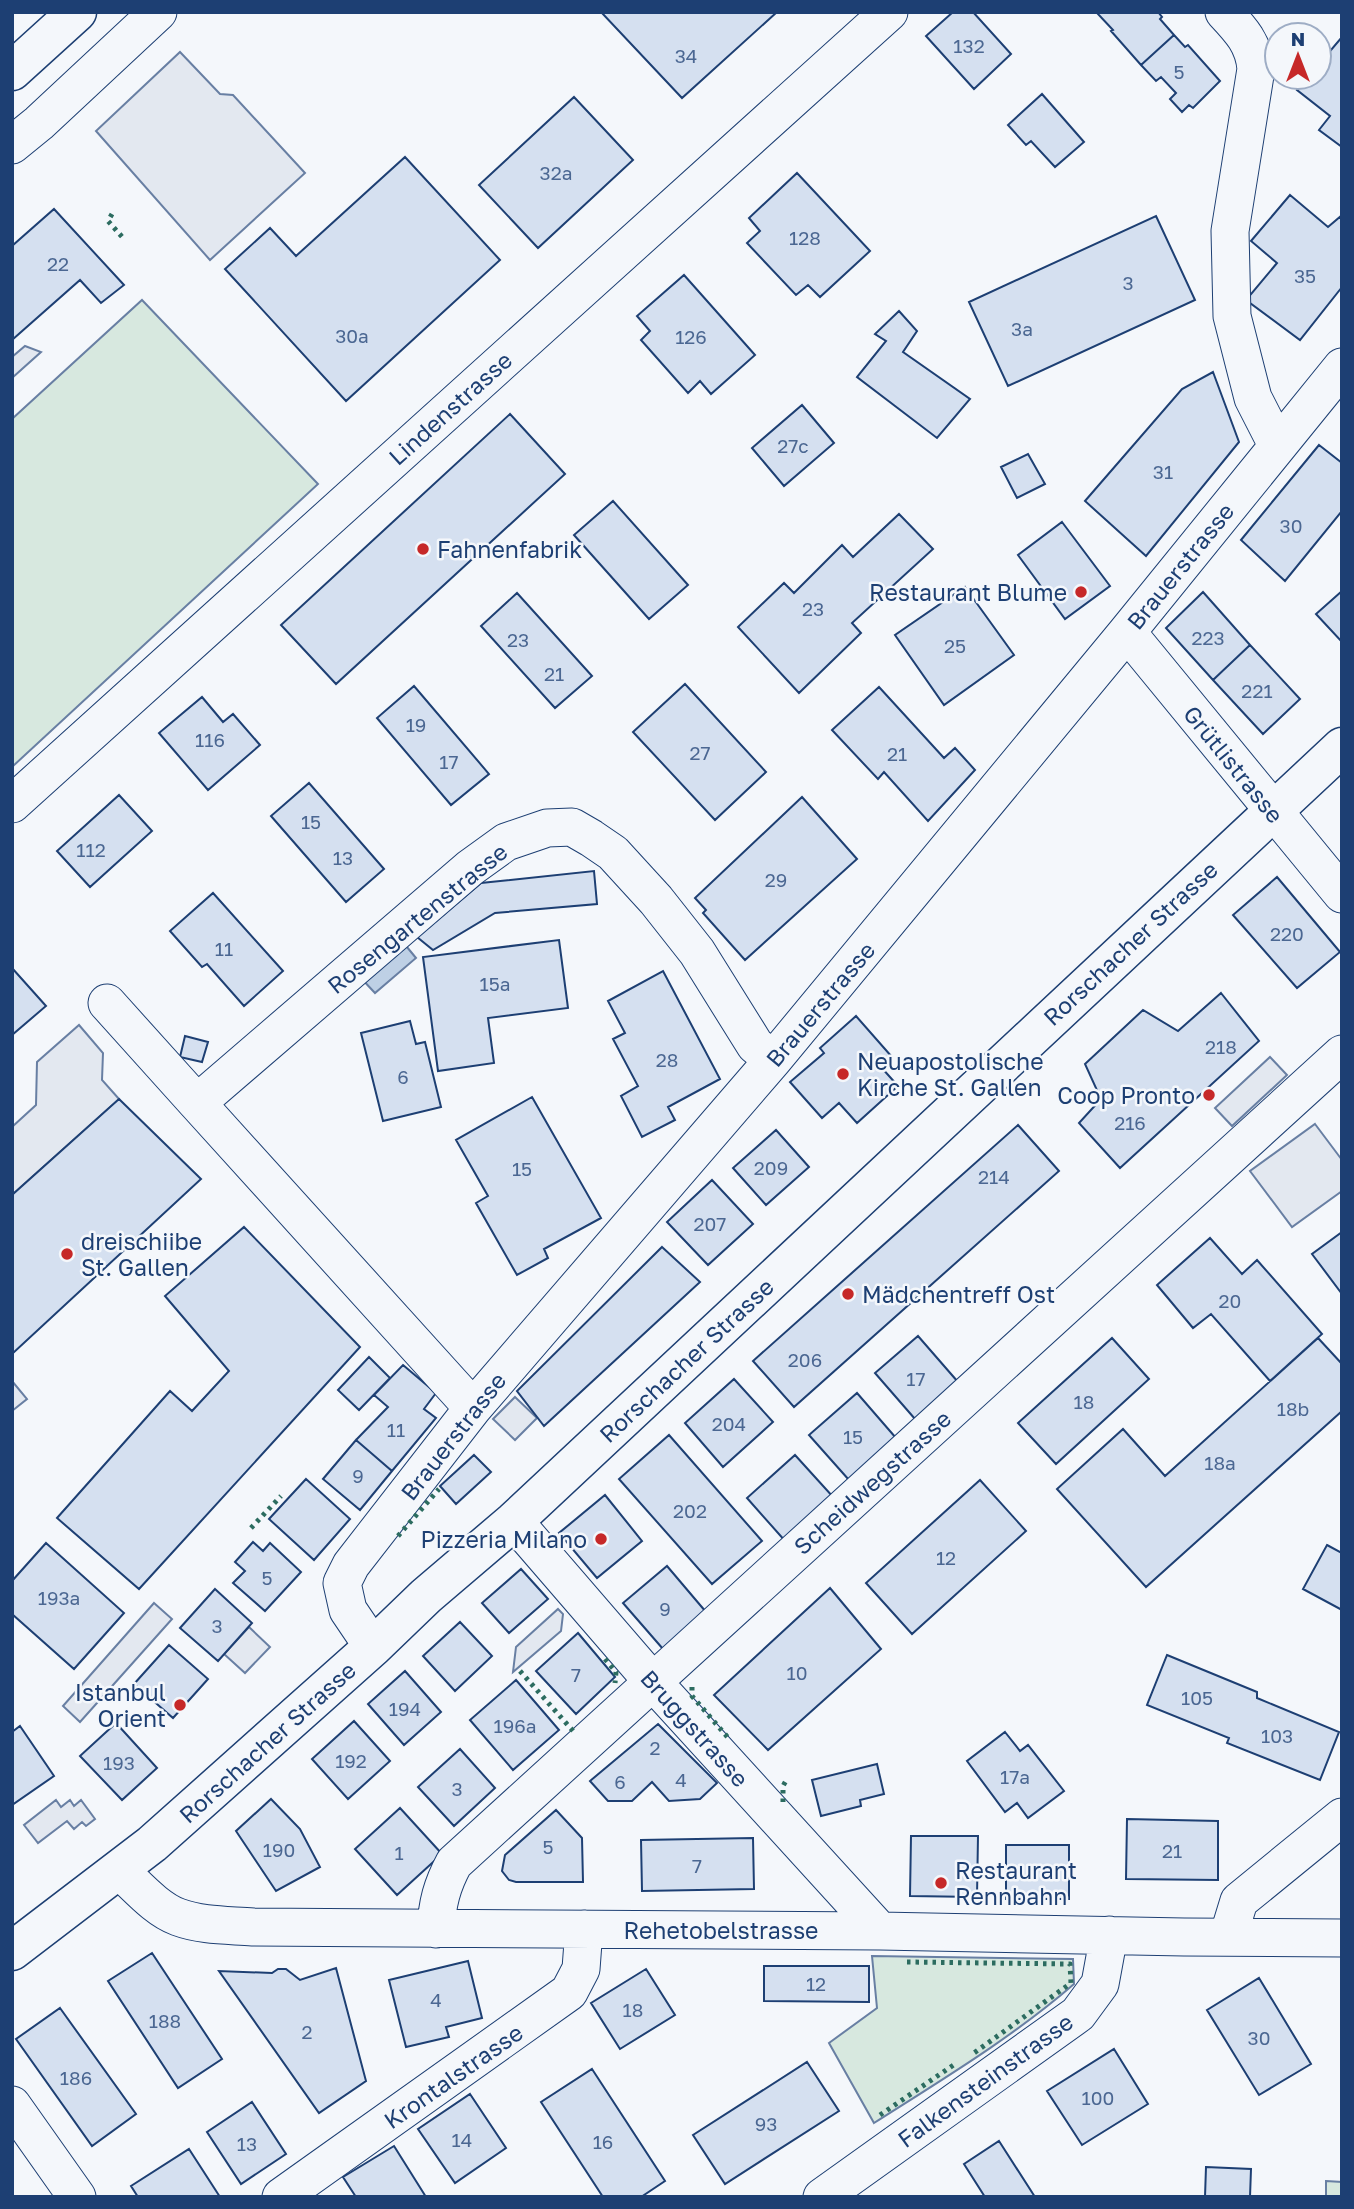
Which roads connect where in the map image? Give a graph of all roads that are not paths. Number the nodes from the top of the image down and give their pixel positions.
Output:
1 (77, 12) edge
2 (158, 12) edge
3 (889, 12) edge
4 (1224, 12) edge
5 (12, 71) edge
6 (12, 145) edge
7 (1342, 367) edge
8 (1277, 446) junction
9 (1127, 632) junction
10 (1342, 747) edge
11 (12, 804) edge
12 (1273, 812) junction
13 (1342, 894) edge
14 (107, 1003) dead end
15 (1342, 1054) edge
16 (773, 1060) junction
17 (197, 1103) junction
18 (472, 1408) junction
19 (514, 1521) junction
20 (373, 1647) junction
21 (653, 1682) junction
22 (1342, 1818) edge
23 (119, 1870) junction
24 (436, 1929) junction
25 (583, 1929) junction
26 (880, 1931) junction
27 (1110, 1935) junction
28 (1227, 1937) junction
29 (1342, 1938) edge
30 (12, 1951) edge
31 (12, 2105) edge
32 (77, 2197) edge
33 (281, 2197) edge
34 (822, 2197) edge

1 - 5 main road
2 - 6 street
3 - 11 street, Lindenstrasse
4 - 8 street
7 - 8 street, Brauerstrasse
8 - 9 street, Brauerstrasse
9 - 12 street, Grütlistrasse
9 - 16 street, Brauerstrasse
10 - 12 main road, Rorschacher Strasse
12 - 13 street, Grütlistrasse
12 - 19 main road, Rorschacher Strasse
14 - 17 street
15 - 21 street, Scheidwegstrasse
16 - 17 street, Rosengartenstrasse
16 - 18 street, Brauerstrasse
17 - 18 street
18 - 20 street, Brauerstrasse
19 - 20 main road, Rorschacher Strasse
19 - 21 street, Bruggstrasse
20 - 23 main road, Rorschacher Strasse
21 - 24 street, Scheidwegstrasse
21 - 26 street, Bruggstrasse
22 - 28 street
23 - 24 street, Rehetobelstrasse
23 - 30 main road, Rorschacher Strasse
24 - 25 street, Rehetobelstrasse
25 - 26 street, Rehetobelstrasse
25 - 33 street, Krontalstrasse
26 - 27 street, Rehetobelstrasse
27 - 28 street, Rehetobelstrasse
27 - 34 street, Falkensteinstrasse
28 - 29 street, Rehetobelstrasse
31 - 32 street

